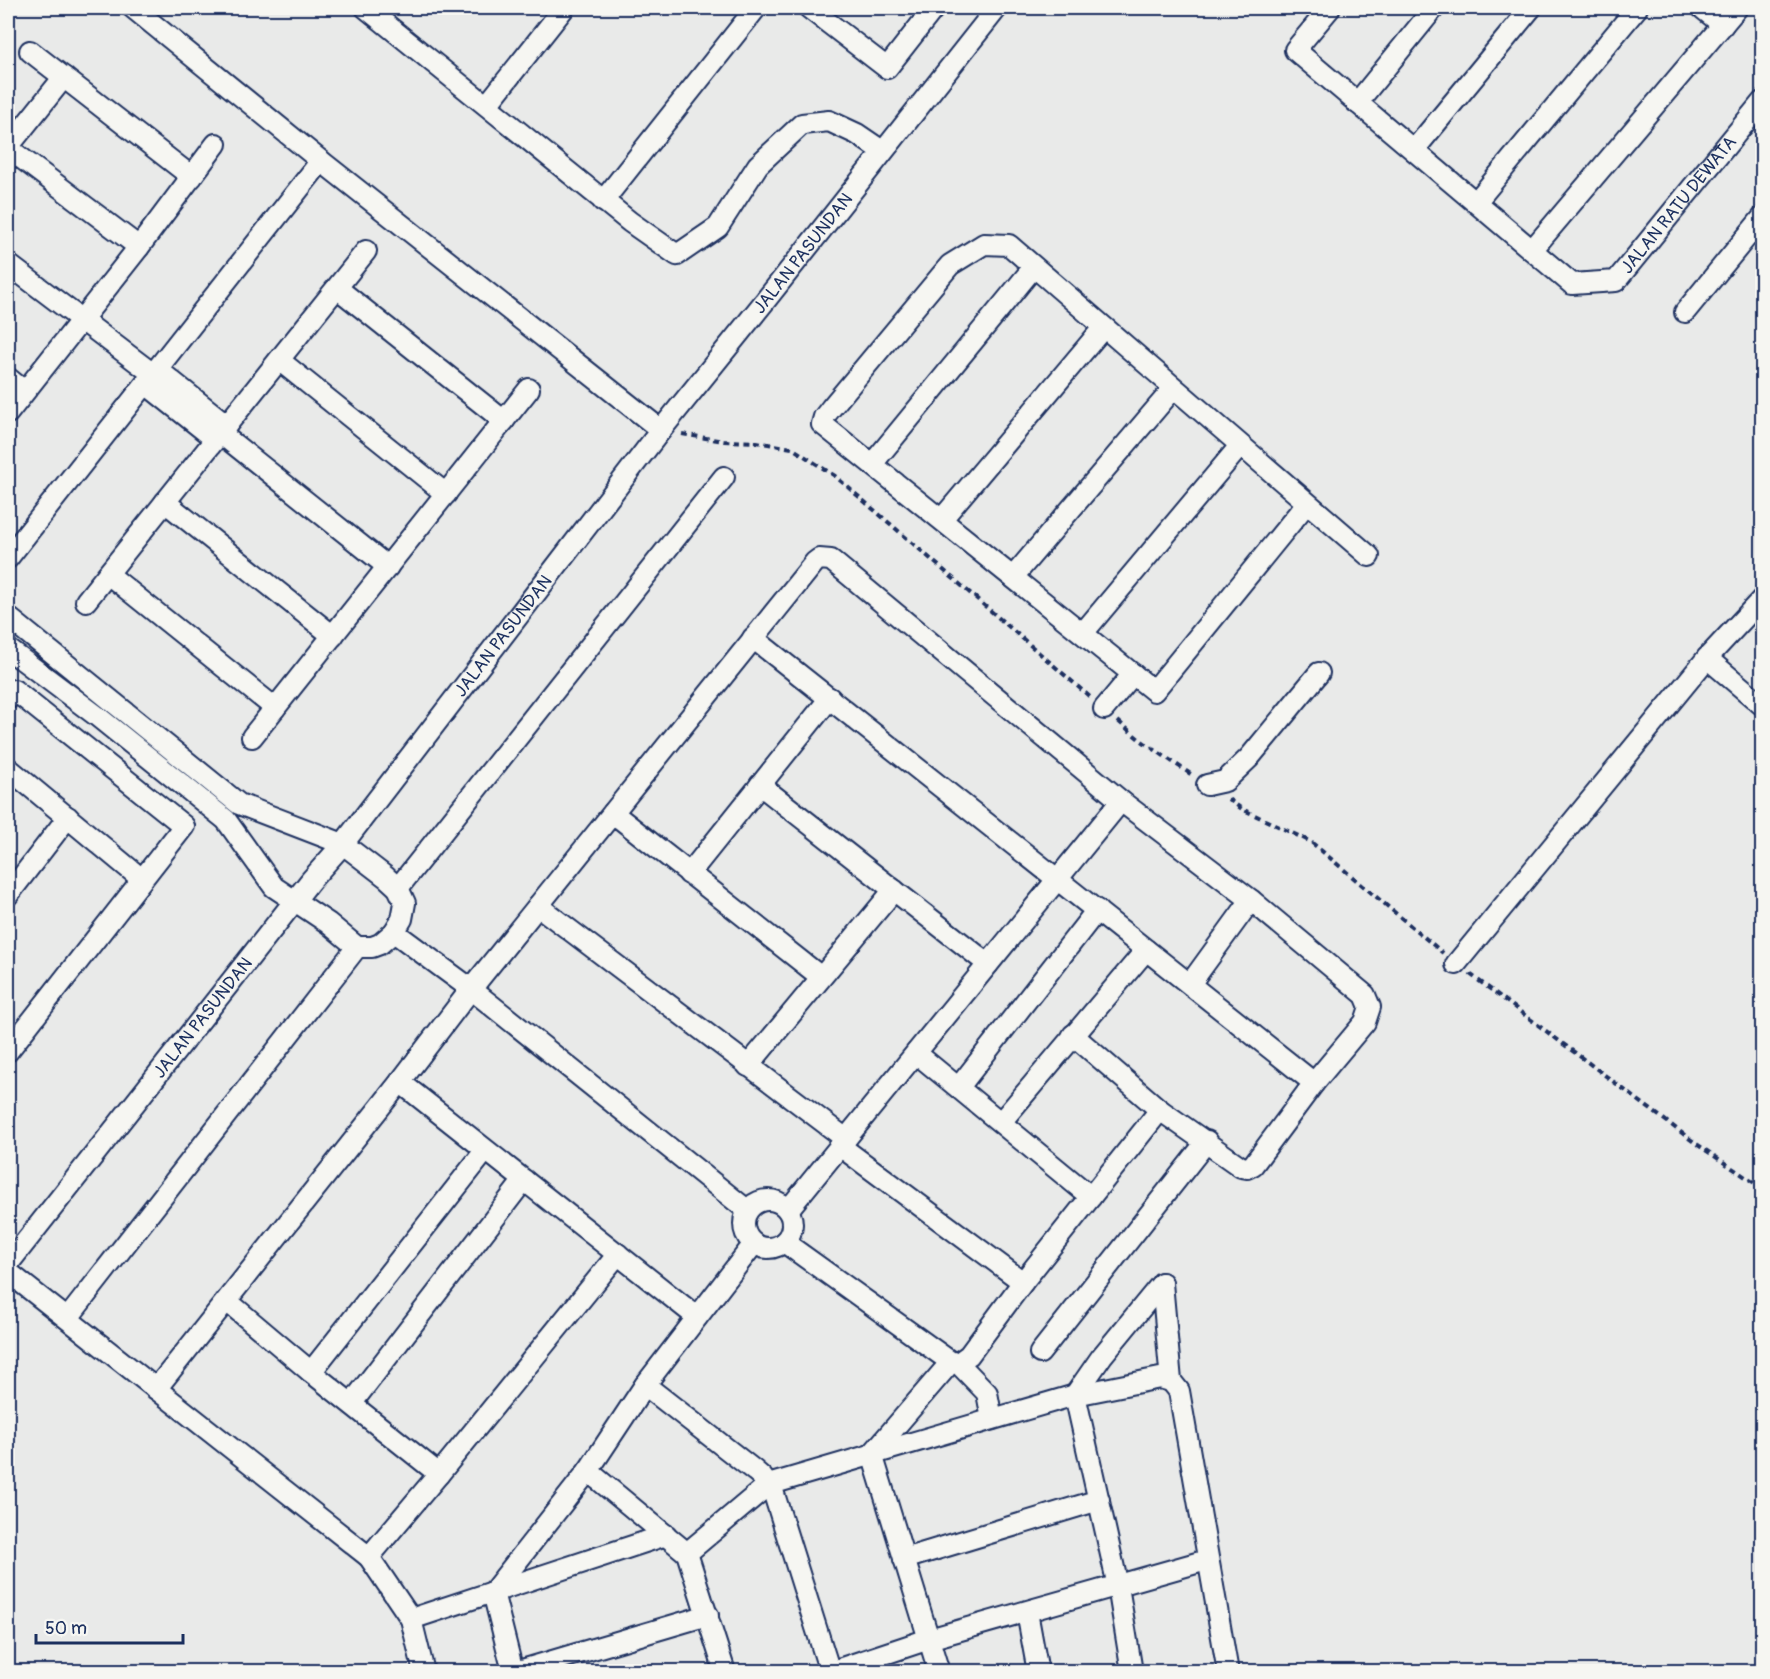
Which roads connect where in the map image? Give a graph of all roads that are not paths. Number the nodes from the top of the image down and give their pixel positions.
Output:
1 (133, 8) edge
2 (564, 8) edge
3 (756, 8) edge
4 (809, 8) edge
5 (934, 8) edge
6 (997, 8) edge
7 (1330, 8) edge
8 (1434, 8) edge
9 (1531, 8) edge
10 (1637, 8) edge
11 (1702, 8) edge
12 (1737, 8) edge
13 (374, 10) edge
14 (1723, 25) junction
15 (30, 51) dead end
16 (64, 77) junction
17 (1762, 102) edge
18 (1357, 103) junction
19 (487, 105) junction
20 (216, 144) dead end
21 (8, 147) edge
22 (1414, 150) junction
23 (882, 151) junction
24 (321, 161) junction
25 (192, 177) junction
26 (603, 201) junction
27 (1476, 202) junction
28 (1762, 218) edge
29 (139, 247) junction
30 (1532, 250) junction
31 (366, 251) dead end
32 (8, 264) edge
33 (1033, 268) junction
34 (337, 288) junction
35 (1685, 312) dead end
36 (81, 320) junction
37 (1103, 328) junction
38 (279, 360) junction
39 (152, 376) junction
40 (8, 378) edge
41 (529, 389) dead end
42 (1173, 389) junction
43 (24, 391) junction
44 (8, 413) edge
45 (504, 421) junction
46 (661, 430) junction
47 (221, 432) junction
48 (1240, 446) junction
49 (873, 463) junction
50 (724, 477) dead end
51 (446, 494) junction
52 (165, 502) junction
53 (1307, 503) junction
54 (942, 519) junction
55 (1369, 556) dead end
56 (8, 558) edge
57 (388, 567) junction
58 (108, 574) junction
59 (1013, 577) junction
60 (1762, 598) edge
61 (86, 601) dead end
62 (8, 617) edge
63 (1083, 633) junction
64 (333, 636) junction
65 (753, 638) junction
66 (8, 649) edge
67 (1707, 658) junction
68 (1319, 673) dead end
69 (1133, 674) junction
70 (830, 698) junction
71 (8, 699) edge
72 (1762, 704) edge
73 (275, 708) junction
74 (1104, 709) dead end
75 (252, 737) dead end
76 (8, 768) edge
77 (760, 785) junction
78 (1207, 785) dead end
79 (1121, 801) junction
80 (613, 813) junction
81 (69, 817) junction
82 (343, 844) junction
83 (689, 874) junction
84 (1058, 878) junction
85 (139, 882) junction
86 (398, 888) junction
87 (894, 890) junction
88 (8, 895) edge
89 (1251, 900) junction
90 (294, 902) junction
91 (538, 906) junction
92 (1097, 910) junction
93 (394, 932) junction
94 (357, 948) junction
95 (1146, 950) junction
96 (988, 964) junction
97 (1456, 964) dead end
98 (821, 977) junction
99 (1190, 984) junction
100 (471, 988) junction
101 (1073, 1035) junction
102 (8, 1051) edge
103 (916, 1053) junction
104 (748, 1066) junction
105 (400, 1082) junction
106 (1314, 1083) junction
107 (958, 1087) junction
108 (1160, 1110) junction
109 (1001, 1122) junction
110 (1207, 1141) junction
111 (843, 1142) junction
112 (485, 1151) junction
113 (524, 1180) junction
114 (1090, 1197) junction
115 (747, 1210) junction
116 (788, 1210) junction
117 (784, 1242) junction
118 (753, 1245) junction
119 (618, 1254) junction
120 (8, 1264) edge
121 (8, 1272) edge
122 (1023, 1282) junction
123 (227, 1301) junction
124 (697, 1317) junction
125 (68, 1318) junction
126 (1040, 1353) dead end
127 (954, 1362) junction
128 (311, 1372) junction
129 (1171, 1381) junction
130 (645, 1385) junction
131 (156, 1389) junction
132 (1075, 1395) junction
133 (352, 1403) junction
134 (992, 1419) junction
135 (872, 1454) junction
136 (588, 1471) junction
137 (439, 1474) junction
138 (768, 1485) junction
139 (1099, 1500) junction
140 (666, 1535) junction
141 (687, 1553) junction
142 (369, 1557) junction
143 (904, 1559) junction
144 (1207, 1560) junction
145 (1118, 1586) junction
146 (493, 1592) junction
147 (1027, 1612) junction
148 (708, 1614) junction
149 (411, 1619) junction
150 (929, 1639) junction
151 (424, 1671) edge
152 (514, 1671) edge
153 (725, 1671) edge
154 (830, 1671) edge
155 (939, 1671) edge
156 (1038, 1671) edge
157 (1132, 1671) edge
158 (1228, 1671) edge

1 - 24 street
2 - 19 street
3 - 26 street
4 - 5 street
6 - 23 street, JALAN PASUNDAN
7 - 18 street
8 - 18 street
9 - 22 street
10 - 27 street
11 - 14 street
12 - 14 street
13 - 19 street
14 - 30 street
15 - 16 street
16 - 21 street
16 - 25 street
17 - 30 street, JALAN RATU DEWATA
18 - 22 street
19 - 26 street
20 - 25 street
21 - 29 street
22 - 27 street
23 - 26 street
23 - 46 street, JALAN PASUNDAN
24 - 39 street
24 - 46 street
25 - 29 street
27 - 30 street
28 - 35 street
29 - 36 street
31 - 34 street
32 - 36 street
33 - 37 street
33 - 49 street
33 - 49 street
34 - 38 street
34 - 45 street
36 - 39 street
36 - 43 street
37 - 42 street
37 - 54 street
38 - 47 street
38 - 51 street
39 - 47 street
39 - 56 street
40 - 43 street
41 - 45 street
42 - 48 street
42 - 59 street
43 - 44 street
45 - 51 street
46 - 82 street, JALAN PASUNDAN
47 - 52 street
47 - 57 street
48 - 53 street
48 - 63 street
49 - 54 street
50 - 86 street
51 - 57 street
52 - 58 street
52 - 64 street
53 - 55 street
53 - 69 street
54 - 59 street
57 - 64 street
58 - 61 street
58 - 73 street
59 - 63 street
60 - 67 street
62 - 82 street
63 - 69 street
64 - 73 street
65 - 70 street
65 - 79 street
65 - 80 street
66 - 90 street
67 - 72 street
67 - 97 street
68 - 78 street
69 - 74 street
70 - 77 street
70 - 84 street
71 - 85 street
73 - 75 street
76 - 81 street
77 - 83 street
77 - 87 street
79 - 84 street
79 - 89 street
80 - 83 street
80 - 91 street
81 - 85 street
81 - 88 street
82 - 86 street
82 - 90 street, JALAN PASUNDAN
83 - 98 street
84 - 92 street
84 - 96 street
85 - 102 street
86 - 93 street
87 - 96 street
87 - 98 street
89 - 99 street
89 - 106 street
90 - 94 street
90 - 120 street, JALAN PASUNDAN
91 - 100 street
91 - 104 street
92 - 95 street
92 - 107 street
93 - 94 street
93 - 100 street
94 - 125 street
95 - 99 street
95 - 101 street
96 - 103 street
98 - 104 street
99 - 106 street
100 - 105 street
100 - 115 street
101 - 108 street
101 - 109 street
103 - 107 street
103 - 111 street
104 - 111 street
105 - 112 street
105 - 123 street
106 - 110 street
107 - 109 street
108 - 110 street
108 - 114 street
109 - 114 street
110 - 126 street
111 - 116 street
111 - 122 street
112 - 113 street
112 - 128 street
113 - 119 street
113 - 133 street
114 - 122 street
115 - 116 street
115 - 118 street
116 - 117 street
117 - 118 street
117 - 127 street
118 - 124 street
119 - 124 street
119 - 137 street
121 - 125 street
122 - 127 street
123 - 128 street
123 - 131 street
124 - 130 street
125 - 131 street
127 - 134 street
127 - 135 street
128 - 133 street
129 - 132 street
129 - 132 street
129 - 144 street
130 - 136 street
130 - 138 street
131 - 142 street
132 - 134 street
132 - 139 street
133 - 137 street
134 - 135 street
135 - 138 street
135 - 143 street
136 - 140 street
136 - 146 street
137 - 142 street
138 - 141 street
138 - 154 street
139 - 143 street
139 - 145 street
140 - 141 street
140 - 146 street
141 - 148 street
142 - 149 street
143 - 150 street
144 - 145 street
144 - 158 street
145 - 147 street
145 - 157 street
146 - 149 street
146 - 152 street
147 - 150 street
147 - 156 street
148 - 152 street
148 - 153 street
149 - 151 street
150 - 154 street
150 - 155 street

